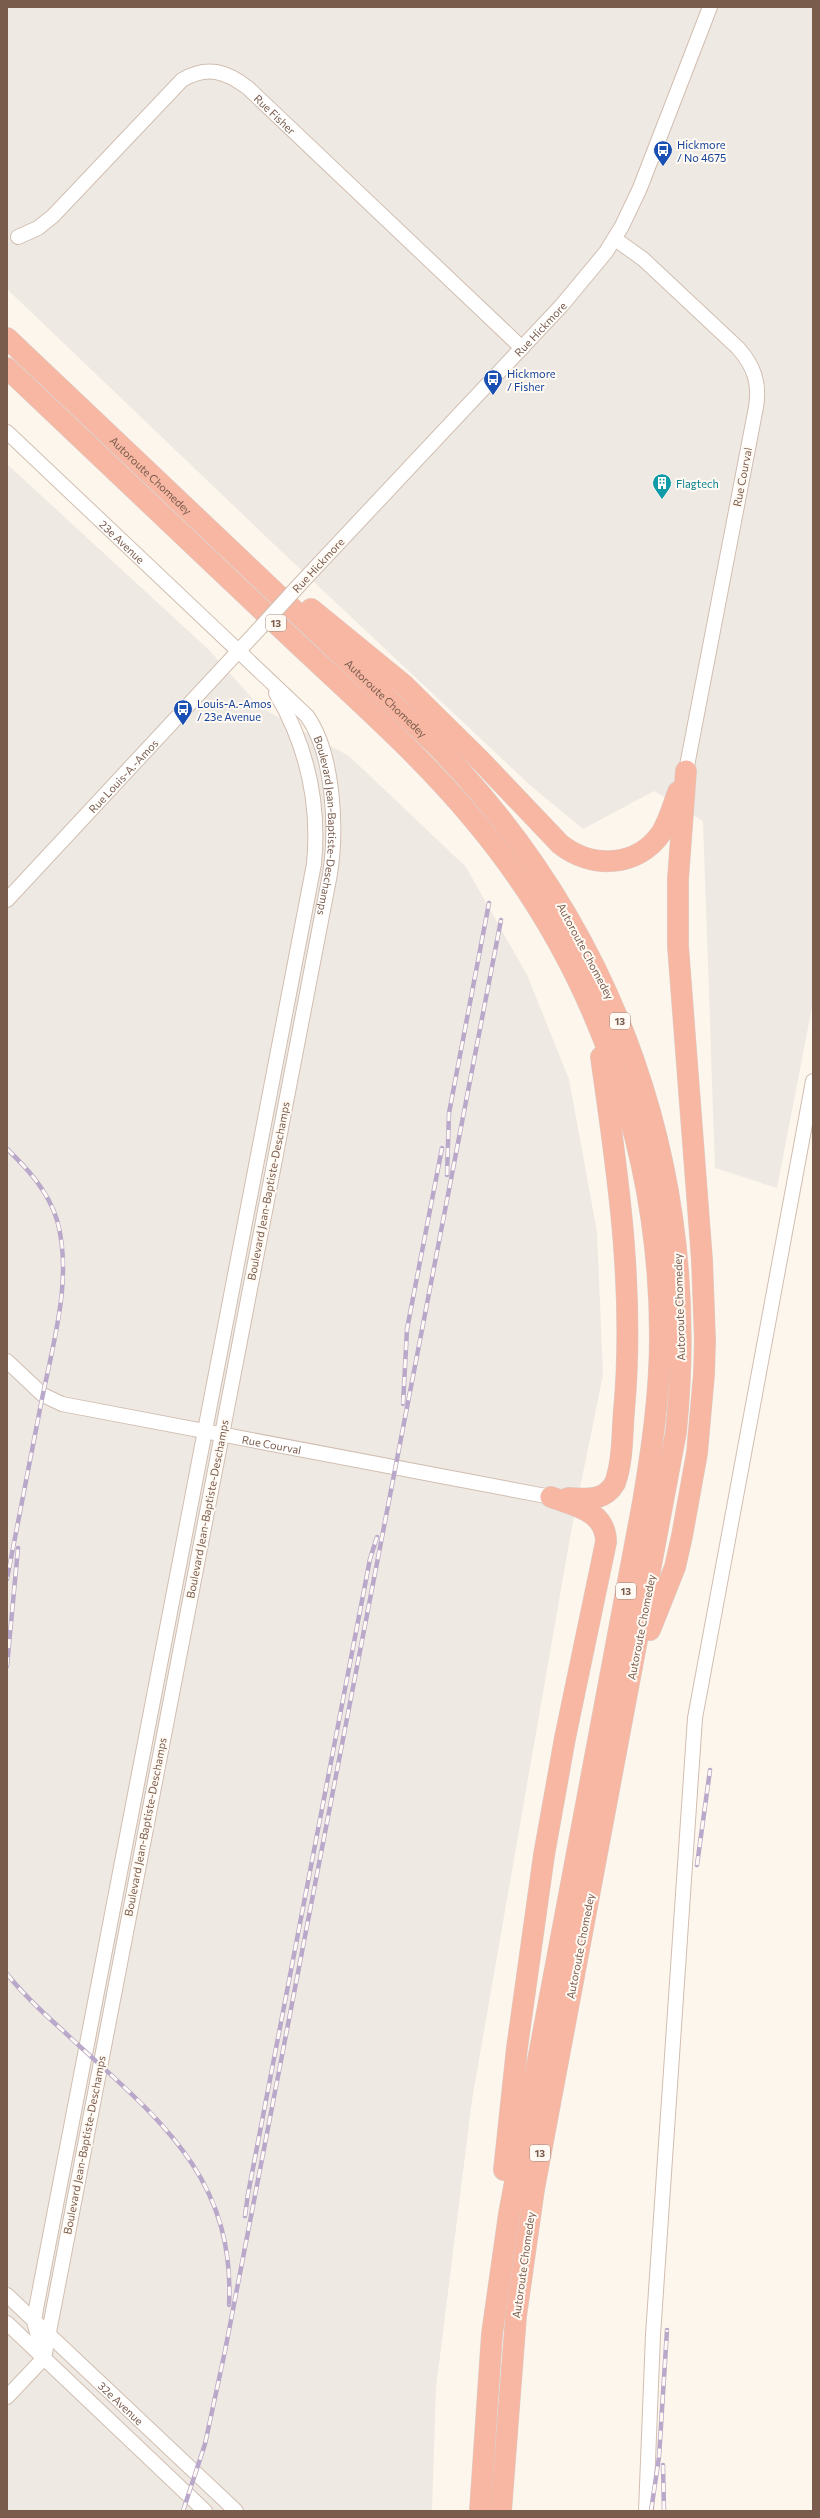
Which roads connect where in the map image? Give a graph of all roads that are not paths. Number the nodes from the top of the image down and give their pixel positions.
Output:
1 (710, 7) edge
2 (18, 237) dead end
3 (615, 239) junction
4 (7, 338) edge
5 (522, 348) junction
6 (7, 368) edge
7 (7, 432) edge
8 (194, 515) junction
9 (238, 650) junction
10 (266, 678) junction
11 (686, 771) junction
12 (7, 900) edge
13 (596, 1020) junction
14 (813, 1081) edge
15 (7, 1362) edge
16 (206, 1432) junction
17 (221, 1434) junction
18 (551, 1497) junction
19 (173, 1602) junction
20 (188, 1605) junction
21 (632, 1676) junction
22 (78, 2089) junction
23 (94, 2092) junction
24 (7, 2295) edge
25 (494, 2315) junction
26 (34, 2321) junction
27 (7, 2323) edge
28 (47, 2334) junction
29 (44, 2358) junction
30 (7, 2398) edge
31 (163, 2443) junction
32 (148, 2458) junction
33 (234, 2510) edge
34 (205, 2511) edge
35 (480, 2511) edge
36 (501, 2511) edge
37 (646, 2511) edge

1 - 3 street, Rue Hickmore
2 - 5 street, Rue Fisher
3 - 5 street, Rue Hickmore
3 - 11 street, Rue Courval
4 - 8 highway, Autoroute Chomedey / 13
5 - 9 street, Rue Hickmore, bridge
6 - 13 highway, Autoroute Chomedey / 13
7 - 9 street, 23e Avenue
8 - 11 highway
8 - 21 highway, Autoroute Chomedey / 13
9 - 10 street, Boulevard Jean-Baptiste-Deschamps
9 - 12 street, Rue Louis-A.-Amos
10 - 16 street, Boulevard Jean-Baptiste-Deschamps
10 - 17 street, Boulevard Jean-Baptiste-Deschamps
11 - 21 highway
13 - 18 highway
13 - 25 highway, Autoroute Chomedey / 13
14 - 37 street
15 - 16 street, Rue Courval
16 - 17 street, Rue Courval
16 - 19 street, Boulevard Jean-Baptiste-Deschamps
17 - 18 street, Rue Courval
17 - 20 street, Boulevard Jean-Baptiste-Deschamps
18 - 25 highway
19 - 20 street
19 - 22 street, Boulevard Jean-Baptiste-Deschamps
20 - 23 street, Boulevard Jean-Baptiste-Deschamps
21 - 36 highway, Autoroute Chomedey / 13
22 - 23 street
22 - 26 street, Boulevard Jean-Baptiste-Deschamps
23 - 28 street, Boulevard Jean-Baptiste-Deschamps
24 - 26 street, 32e Avenue
25 - 35 highway, Autoroute Chomedey / 13
26 - 28 street, 32e Avenue
26 - 29 street, Boulevard Jean-Baptiste-Deschamps
27 - 29 street, 32e Avenue
28 - 29 street, Boulevard Jean-Baptiste-Deschamps
28 - 31 street, 32e Avenue
29 - 30 street
29 - 32 street, 32e Avenue
31 - 32 street
31 - 33 street, 32e Avenue
32 - 34 street, 32e Avenue

